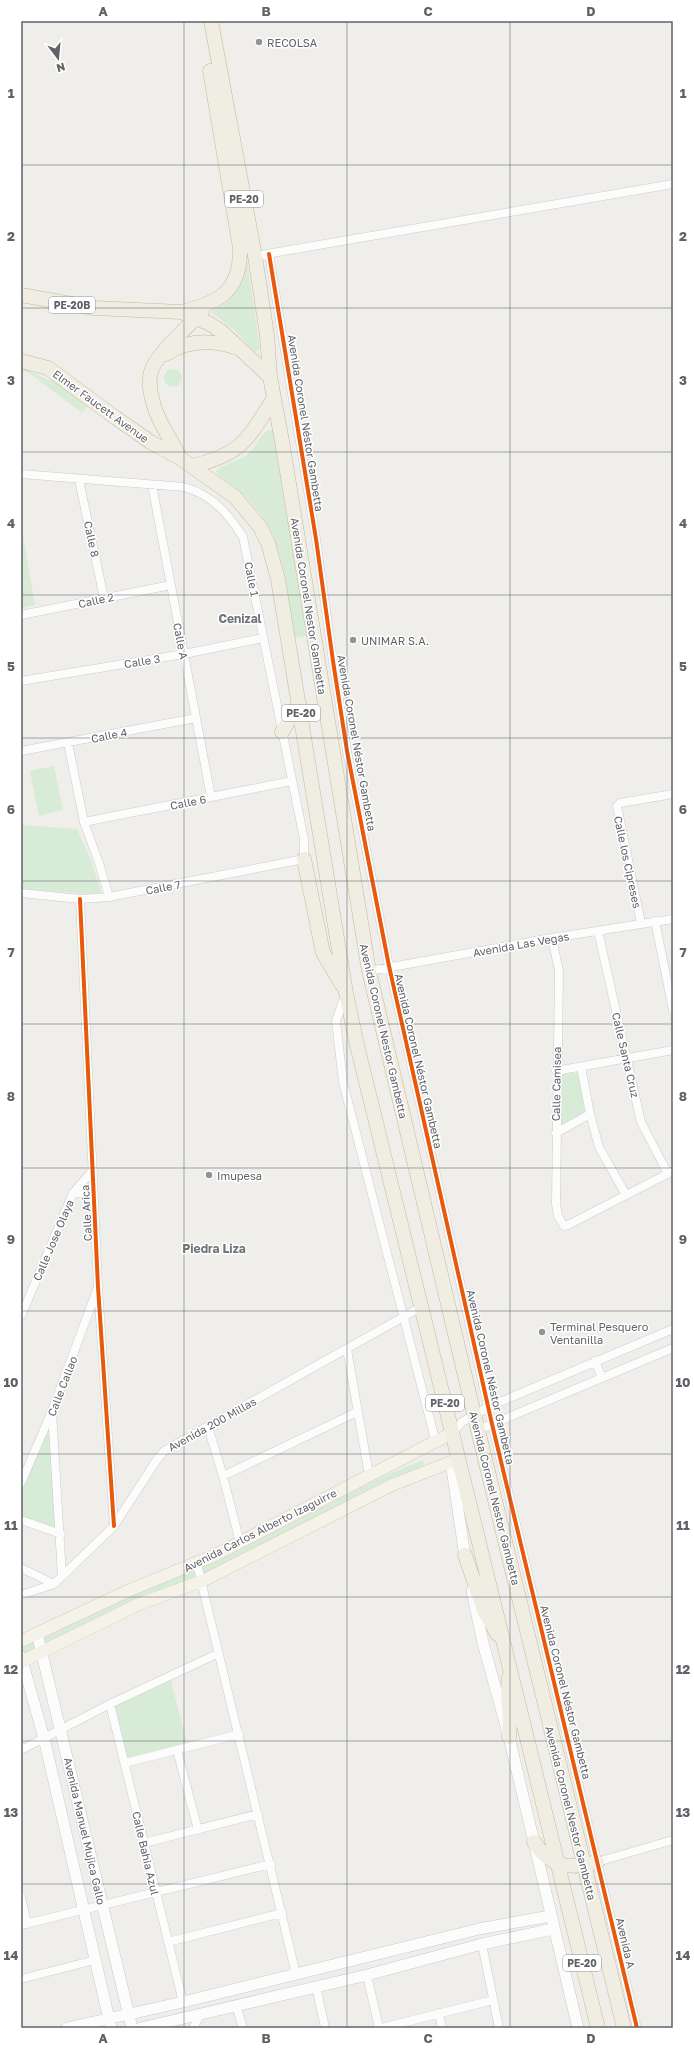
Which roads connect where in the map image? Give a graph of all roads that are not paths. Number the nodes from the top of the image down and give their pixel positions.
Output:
1 (202, 21) edge
2 (211, 21) edge
3 (673, 184) edge
4 (262, 255) junction
5 (21, 295) edge
6 (211, 303) junction
7 (181, 312) junction
8 (197, 318) junction
9 (240, 349) junction
10 (21, 361) edge
11 (156, 361) junction
12 (270, 378) junction
13 (274, 398) junction
14 (180, 458) junction
15 (192, 466) junction
16 (21, 474) edge
17 (79, 480) junction
18 (152, 485) junction
19 (170, 585) junction
20 (104, 598) junction
21 (21, 615) edge
22 (263, 638) junction
23 (184, 654) junction
24 (21, 681) edge
25 (299, 703) junction
26 (196, 718) junction
27 (282, 732) junction
28 (68, 743) junction
29 (21, 751) edge
30 (292, 781) junction
31 (673, 794) edge
32 (211, 797) junction
33 (84, 822) junction
34 (304, 859) junction
35 (21, 893) edge
36 (109, 897) junction
37 (80, 899) junction
38 (673, 919) edge
39 (655, 922) junction
40 (640, 923) junction
41 (598, 931) junction
42 (552, 938) junction
43 (389, 966) junction
44 (369, 970) junction
45 (670, 977) edge
46 (346, 993) junction
47 (673, 1010) edge
48 (673, 1050) edge
49 (626, 1059) junction
50 (581, 1067) junction
51 (556, 1071) junction
52 (590, 1114) junction
53 (556, 1133) junction
54 (93, 1170) junction
55 (670, 1172) edge
56 (73, 1193) junction
57 (626, 1195) junction
58 (94, 1198) junction
59 (98, 1287) junction
60 (421, 1307) junction
61 (21, 1316) edge
62 (88, 1316) junction
63 (100, 1318) junction
64 (403, 1318) junction
65 (673, 1329) edge
66 (673, 1348) edge
67 (348, 1349) junction
68 (595, 1361) junction
69 (602, 1378) junction
70 (488, 1407) junction
71 (52, 1411) junction
72 (357, 1412) junction
73 (474, 1414) junction
74 (492, 1424) junction
75 (208, 1426) junction
76 (478, 1430) junction
77 (452, 1433) junction
78 (436, 1443) junction
79 (451, 1462) junction
80 (369, 1475) junction
81 (223, 1476) junction
82 (21, 1483) edge
83 (21, 1520) edge
84 (114, 1526) junction
85 (60, 1534) junction
86 (240, 1543) junction
87 (465, 1555) junction
88 (197, 1564) junction
89 (21, 1568) edge
90 (62, 1576) junction
91 (202, 1581) junction
92 (54, 1584) junction
93 (21, 1595) edge
94 (37, 1633) junction
95 (21, 1641) edge
96 (506, 1651) junction
97 (42, 1652) junction
98 (219, 1654) junction
99 (21, 1660) edge
100 (511, 1669) junction
101 (110, 1704) junction
102 (61, 1729) junction
103 (239, 1734) junction
104 (509, 1737) junction
105 (44, 1738) junction
106 (21, 1750) edge
107 (177, 1750) junction
108 (125, 1763) junction
109 (258, 1814) junction
110 (198, 1830) junction
111 (673, 1840) edge
112 (534, 1842) junction
113 (144, 1843) junction
114 (271, 1864) junction
115 (557, 1864) junction
116 (590, 1864) junction
117 (156, 1892) junction
118 (21, 1898) edge
119 (102, 1905) junction
120 (83, 1910) junction
121 (282, 1913) junction
122 (550, 1916) junction
123 (24, 1925) edge
124 (554, 1929) junction
125 (168, 1942) junction
126 (482, 1944) junction
127 (95, 1960) junction
128 (296, 1974) junction
129 (367, 1975) junction
130 (21, 1979) edge
131 (316, 1986) junction
132 (493, 2000) junction
133 (183, 2002) junction
134 (236, 2005) junction
135 (129, 2013) junction
136 (438, 2013) junction
137 (200, 2015) junction
138 (110, 2023) edge
139 (67, 2028) edge
140 (132, 2028) edge
141 (140, 2028) edge
142 (193, 2028) edge
143 (243, 2028) edge
144 (325, 2028) edge
145 (380, 2028) edge
146 (442, 2028) edge
147 (499, 2028) edge
148 (578, 2028) edge
149 (598, 2028) edge
150 (624, 2028) edge
151 (637, 2028) edge

1 - 6 highway, PE-20
2 - 4 highway, Avenida Coronel Nestor Gambetta / PE-20
3 - 4 street
4 - 12 highway, Avenida Coronel Nestor Gambetta / PE-20
4 - 43 street, Avenida Coronel Néstor Gambetta
5 - 7 highway, PE-20B
6 - 7 highway, PE-20
6 - 8 highway
7 - 8 highway
8 - 9 highway
8 - 11 highway
9 - 11 highway
9 - 12 highway
10 - 14 highway, Elmer Faucett Avenue
11 - 14 highway, PE-20
12 - 13 highway, Avenida Coronel Nestor Gambetta / PE-20
13 - 15 highway
13 - 44 highway, Avenida Coronel Nestor Gambetta / PE-20
14 - 15 highway, PE-20
15 - 25 highway, PE-20
16 - 17 street, Calle 1
17 - 18 street, Calle 1
17 - 20 street, Calle 8
18 - 19 street, Calle A
18 - 22 street, Calle 1
19 - 20 street, Calle 2
19 - 23 street, Calle A
20 - 21 street, Calle 2
22 - 23 street, Calle 3
22 - 27 street, Calle 1
23 - 24 street, Calle 3
23 - 26 street, Calle A
25 - 27 highway
25 - 46 highway, PE-20
26 - 28 street, Calle 4
26 - 32 street, Calle A
27 - 30 street, Calle 1
28 - 29 street, Calle 4
28 - 33 street
30 - 32 street, Calle 6
30 - 34 street, Calle 1
31 - 40 street, Calle los Cipreses
32 - 33 street, Calle 6
33 - 36 street
34 - 36 street, Calle 7
34 - 46 highway
35 - 37 street, Calle 7
36 - 37 street, Calle 7
37 - 54 street, Calle Arica
38 - 39 street, Avenida Las Vegas
39 - 40 street, Avenida Las Vegas
39 - 45 street
40 - 41 street, Avenida Las Vegas
41 - 42 street, Avenida Las Vegas
41 - 49 street, Calle Santa Cruz
42 - 43 street, Avenida Las Vegas
42 - 51 street, Calle Camisea
43 - 44 street, Avenida Las Vegas
43 - 70 street, Avenida Coronel Néstor Gambetta
44 - 73 highway, Avenida Coronel Nestor Gambetta / PE-20
45 - 47 street
46 - 60 highway, PE-20
46 - 64 street
48 - 49 street
49 - 50 street
49 - 55 street, Calle Santa Cruz
50 - 51 street
50 - 52 street
51 - 53 street, Calle Camisea
52 - 53 street
52 - 57 street
53 - 57 street, Calle Camisea
54 - 56 street, Calle Jose Olaya
54 - 58 street, Calle Arica
55 - 57 street
56 - 58 street
56 - 61 street, Calle Jose Olaya
58 - 59 street, Calle Arica
59 - 62 street, Calle Callao
59 - 63 street, Calle Arica
60 - 64 street, Avenida 200 Millas
60 - 77 highway, PE-20
62 - 63 street
62 - 71 street, Calle Callao
63 - 84 street, Calle Arica
64 - 67 street, Avenida 200 Millas
64 - 78 street
65 - 68 street
66 - 69 street
67 - 72 street
67 - 75 street, Avenida 200 Millas
68 - 69 street
68 - 70 street
69 - 74 street
70 - 73 street
70 - 74 street, Avenida Coronel Néstor Gambetta
71 - 82 street, Calle Callao
71 - 85 street
72 - 80 street
72 - 81 street
73 - 76 highway, Avenida Coronel Nestor Gambetta / PE-20
73 - 77 street
74 - 76 street
74 - 116 street, Avenida Coronel Néstor Gambetta
75 - 81 street
75 - 84 street, Avenida 200 Millas
76 - 116 highway, Avenida Coronel Nestor Gambetta / PE-20
77 - 78 main road, Avenida Carlos Alberto Izaguirre
77 - 79 highway
77 - 96 highway, PE-20
78 - 80 main road, Avenida Carlos Alberto Izaguirre
79 - 87 street
79 - 91 main road, Avenida Carlos Alberto Izaguirre
80 - 86 main road, Avenida Carlos Alberto Izaguirre
81 - 86 street
83 - 85 street
84 - 90 street, Avenida 200 Millas
85 - 90 street
86 - 88 main road, Avenida Carlos Alberto Izaguirre
87 - 96 highway
87 - 104 street
88 - 91 street
88 - 94 main road, Avenida Carlos Alberto Izaguirre
89 - 92 street
90 - 92 street, Avenida 200 Millas
91 - 97 main road, Avenida Carlos Alberto Izaguirre
91 - 98 street
92 - 93 street, Avenida 200 Millas
94 - 95 main road, Avenida Carlos Alberto Izaguirre
94 - 97 street, Avenida Manuel Mujica Gallo
96 - 100 highway, PE-20
97 - 99 main road, Avenida Carlos Alberto Izaguirre
97 - 102 street, Avenida Manuel Mujica Gallo
98 - 101 street
98 - 103 street
99 - 105 street, Avenida Manuel Mujica Gallo
100 - 104 highway
100 - 115 highway, PE-20
101 - 102 street
101 - 108 street, Calle Bahia Azul
102 - 105 street
102 - 119 street, Avenida Manuel Mujica Gallo
103 - 107 street
103 - 109 street
104 - 112 street
105 - 106 street
105 - 120 street, Avenida Manuel Mujica Gallo
107 - 108 street
107 - 110 street
108 - 113 street, Calle Bahia Azul
109 - 110 street
109 - 114 street
110 - 113 street
111 - 116 street
112 - 115 highway
112 - 122 street
113 - 117 street, Calle Bahia Azul
114 - 117 street
114 - 121 street
115 - 116 highway
115 - 149 highway, PE-20
116 - 150 highway, Avenida Coronel Nestor Gambetta / PE-20
116 - 151 street, Avenida A
117 - 119 street
117 - 125 street, Calle Bahia Azul
118 - 123 street
119 - 120 street
119 - 135 street, Avenida Manuel Mujica Gallo
120 - 123 street
120 - 127 street, Avenida Manuel Mujica Gallo
121 - 125 street
121 - 128 street
122 - 124 street
122 - 128 street
124 - 126 street
124 - 148 street
125 - 133 street, Calle Bahia Azul
126 - 129 street
126 - 132 street
127 - 130 street
127 - 138 street, Avenida Manuel Mujica Gallo
128 - 133 street
129 - 131 street
129 - 145 street
131 - 134 street
131 - 144 street
132 - 136 street
132 - 147 street
133 - 135 street
134 - 137 street
134 - 143 street
135 - 138 street
135 - 140 street, Avenida Manuel Mujica Gallo
136 - 145 street
136 - 146 street
137 - 141 street
137 - 142 street
138 - 139 street

